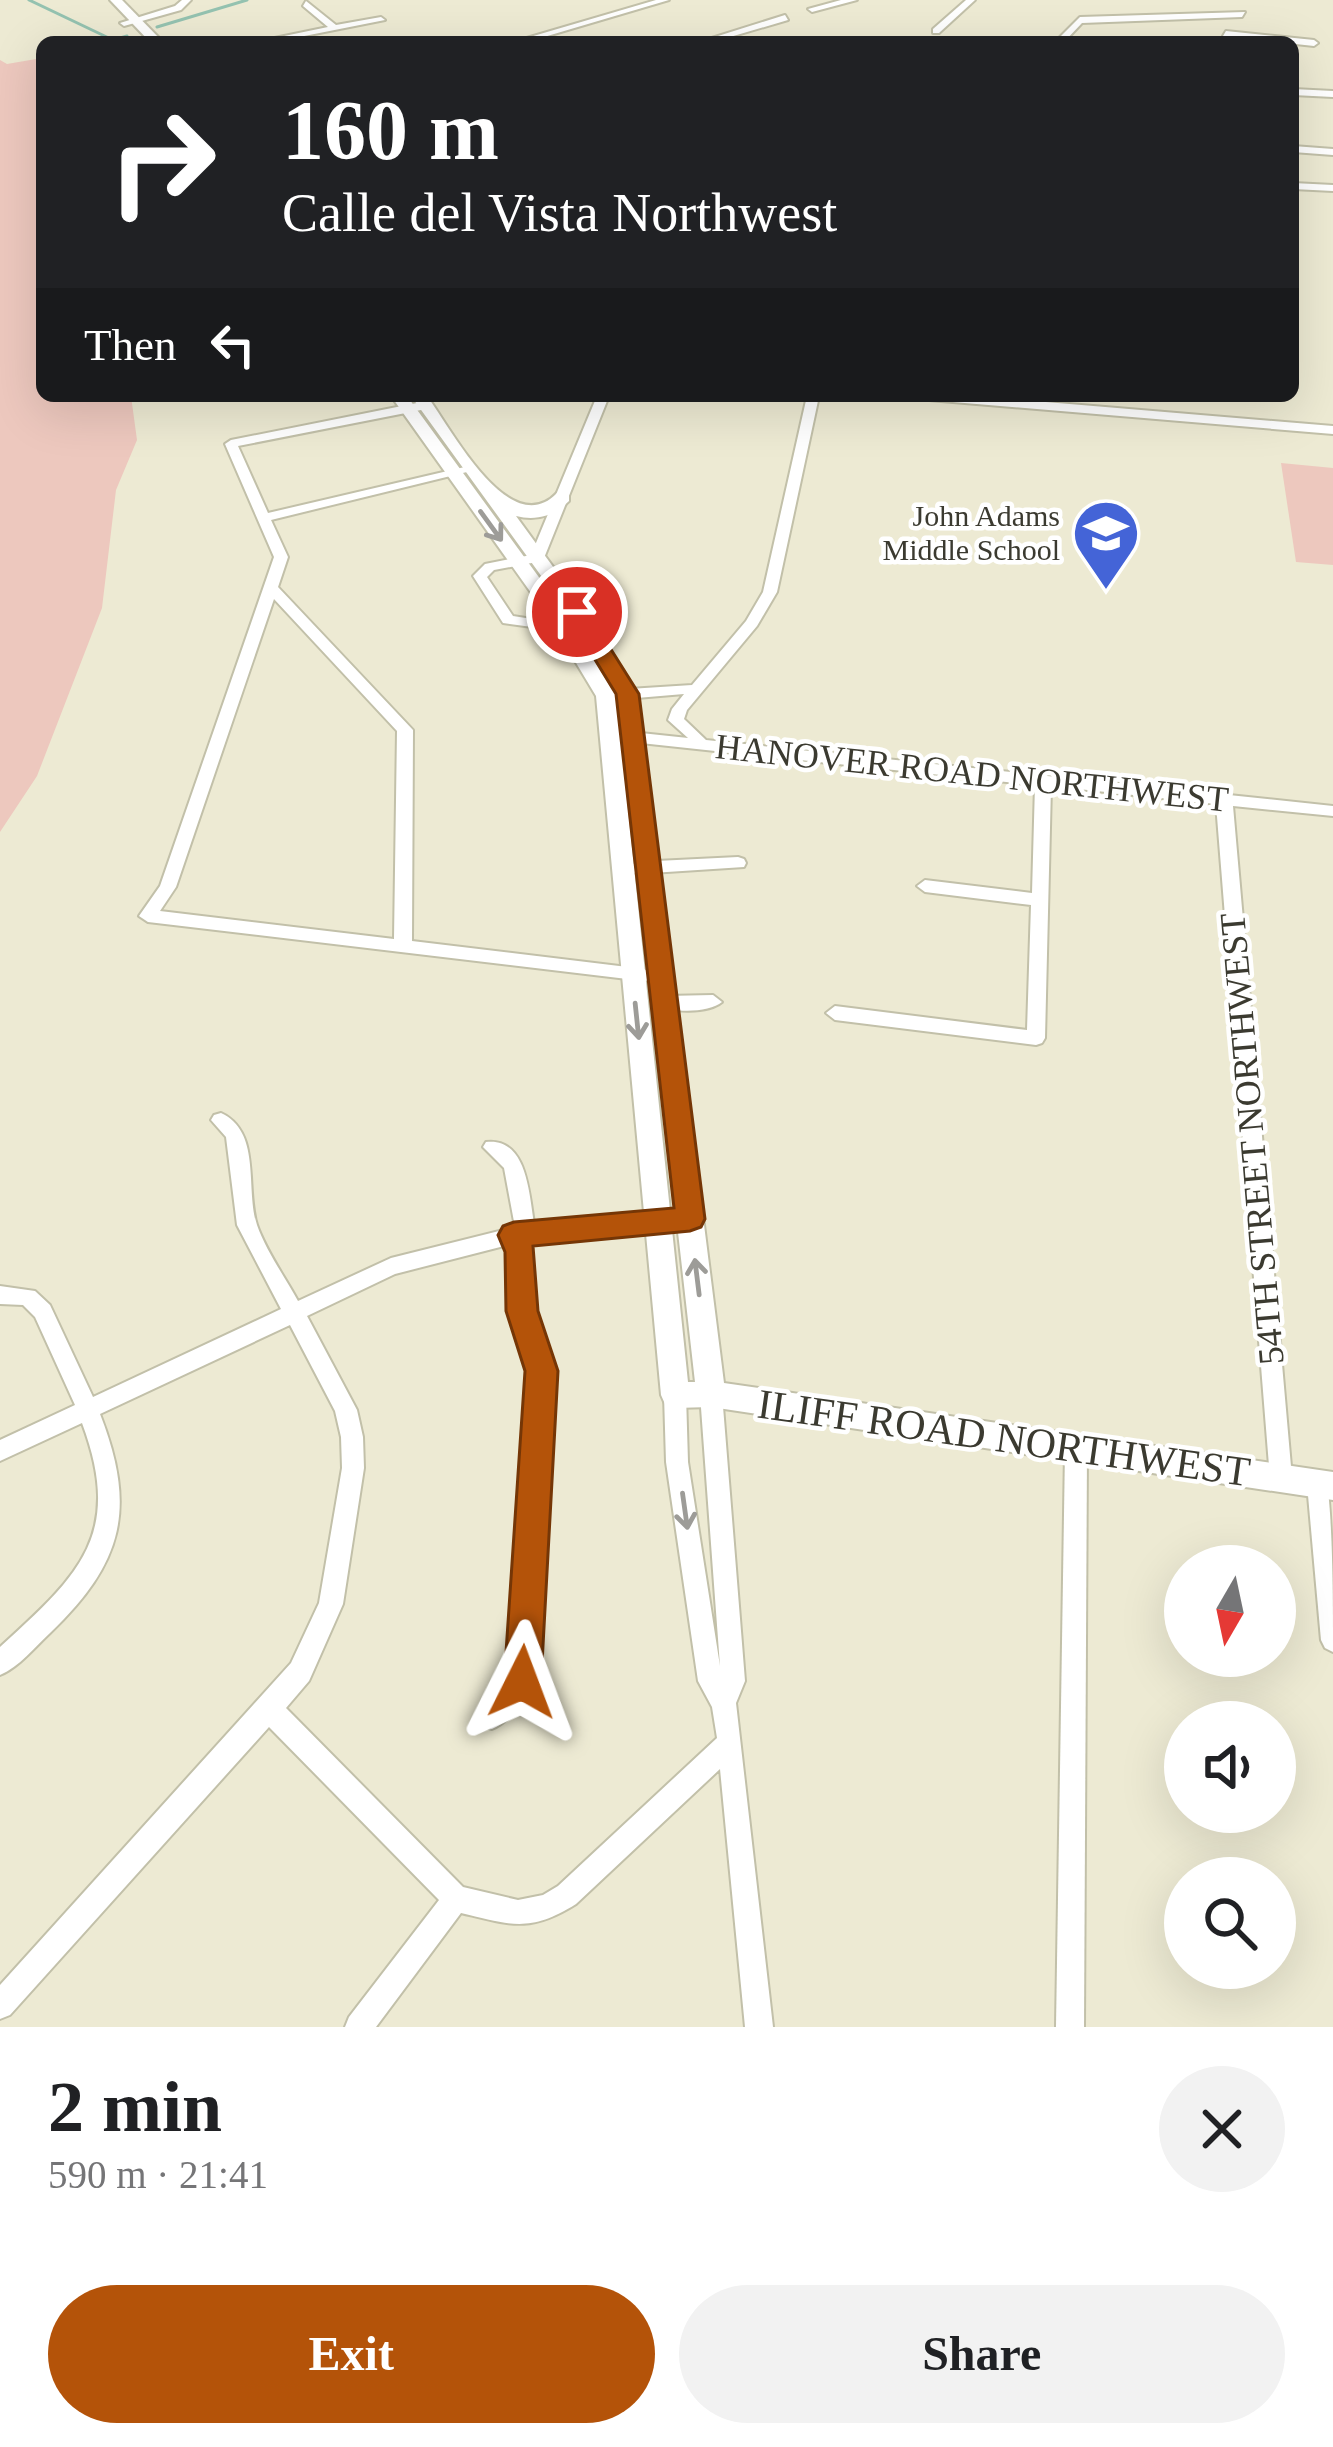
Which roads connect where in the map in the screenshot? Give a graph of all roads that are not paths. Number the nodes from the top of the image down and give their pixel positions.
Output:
1 (101, 0) edge
2 (116, 0) edge
3 (187, 0) edge
4 (665, 0) edge
5 (853, 0) edge
6 (971, 0) edge
7 (1078, 0) edge
8 (1254, 0) edge
9 (306, 4) dead end
10 (595, 7) dead end
11 (812, 9) dead end
12 (1241, 14) junction
13 (608, 16) junction
14 (785, 18) dead end
15 (381, 20) dead end
16 (1081, 20) junction
17 (130, 22) junction
18 (771, 22) junction
19 (334, 28) junction
20 (936, 31) dead end
21 (785, 32) dead end
22 (138, 36) edge
23 (149, 36) edge
24 (291, 36) edge
25 (539, 36) edge
26 (723, 36) edge
27 (1065, 36) edge
28 (1224, 36) edge
29 (1299, 43) edge
30 (1314, 44) dead end
31 (1299, 92) edge
32 (1333, 94) edge
33 (1299, 149) edge
34 (1333, 152) edge
35 (1299, 186) edge
36 (1333, 188) edge
37 (409, 402) edge
38 (414, 402) edge
39 (601, 402) edge
40 (812, 402) edge
41 (1088, 403) edge
42 (1333, 430) edge
43 (463, 471) junction
44 (563, 497) junction
45 (498, 502) junction
46 (263, 518) junction
47 (537, 557) junction
48 (515, 560) junction
49 (271, 588) junction
50 (567, 615) junction
51 (692, 689) junction
52 (617, 695) junction
53 (623, 736) junction
54 (707, 743) junction
55 (1043, 781) junction
56 (1224, 799) junction
57 (1333, 811) edge
58 (738, 863) dead end
59 (637, 868) junction
60 (925, 886) dead end
61 (1039, 900) junction
62 (403, 946) junction
63 (633, 974) junction
64 (661, 977) junction
65 (713, 1002) dead end
66 (665, 1004) junction
67 (835, 1013) dead end
68 (221, 1120) dead end
69 (493, 1147) dead end
70 (690, 1219) junction
71 (657, 1221) junction
72 (520, 1233) junction
73 (0, 1295) edge
74 (296, 1312) junction
75 (711, 1394) junction
76 (676, 1395) junction
77 (84, 1411) junction
78 (1076, 1450) junction
79 (0, 1451) edge
80 (1281, 1478) junction
81 (1326, 1485) edge
82 (1333, 1640) edge
83 (0, 1663) edge
84 (724, 1703) junction
85 (269, 1709) junction
86 (492, 1717) dead end
87 (730, 1743) junction
88 (456, 1899) junction
89 (0, 2005) edge
90 (359, 2027) edge
91 (759, 2027) edge
92 (1070, 2027) edge

1 - 17 main road
2 - 17 main road
3 - 17 street
4 - 13 street
5 - 11 street
6 - 20 street
7 - 16 street
8 - 12 street
9 - 19 street
10 - 13 street
12 - 16 street
12 - 28 street
13 - 25 street
14 - 18 street
15 - 19 street
16 - 27 street
17 - 22 main road
17 - 23 main road
18 - 21 street
18 - 26 street
19 - 24 street
29 - 30 street
31 - 32 street
33 - 34 street
35 - 36 street
37 - 46 street
38 - 43 main road
39 - 44 street
40 - 51 street
41 - 42 street
43 - 45 main road
43 - 46 street
43 -> 48 main road
44 - 45 main road
44 - 47 street
45 - 47 main road
46 - 49 street
47 - 48 street
47 - 50 main road
48 - 50 main road
48 - 50 street
49 - 62 street
49 - 62 street
50 - 52 main road
51 - 52 street
51 - 54 street
52 - 53 main road
53 - 54 street, HANOVER ROAD NORTHWEST
53 - 59 main road
54 - 55 street, HANOVER ROAD NORTHWEST
55 - 56 street, HANOVER ROAD NORTHWEST
55 - 61 street
56 - 57 street, HANOVER ROAD NORTHWEST
56 - 80 street, 54TH STREET NORTHWEST
58 - 59 street
59 - 63 main road
59 - 64 main road
60 - 61 street
61 - 67 street
62 - 63 street
63 - 64 street
63 -> 71 main road
64 - 66 main road
65 - 66 street
66 - 70 main road
68 - 74 street
69 - 72 street
70 - 71 street
75 -> 70 main road
71 - 72 street
71 - 76 main road
72 - 74 street
72 - 86 street
73 - 77 street
74 - 77 street
74 - 85 street
75 - 76 main road, ILIFF ROAD NORTHWEST
75 - 78 main road, ILIFF ROAD NORTHWEST
75 - 84 street
76 -> 84 street
77 - 79 street
77 - 83 street
78 - 80 main road, ILIFF ROAD NORTHWEST
78 - 92 street
80 - 81 main road, ILIFF ROAD NORTHWEST
81 - 82 street
84 - 87 street
85 - 88 street
85 - 89 street
87 - 88 street
87 - 91 street
88 - 90 street

